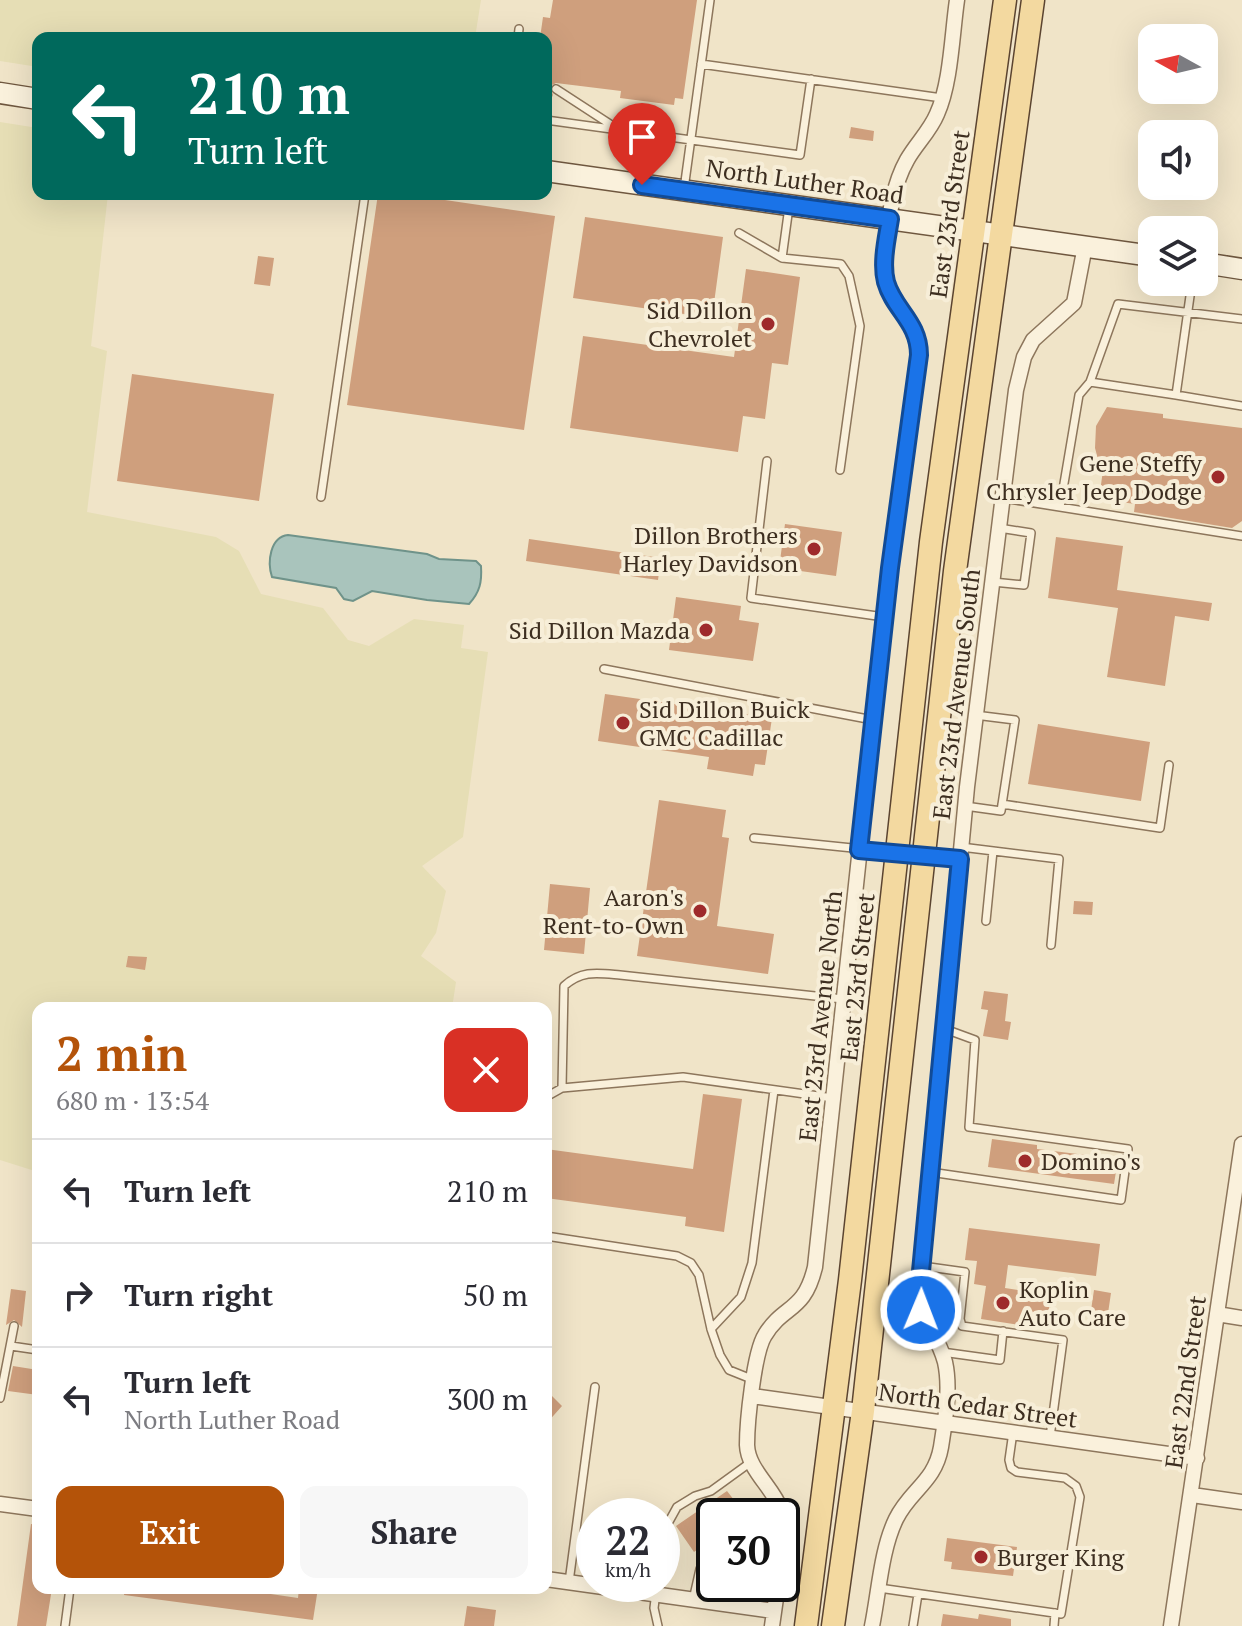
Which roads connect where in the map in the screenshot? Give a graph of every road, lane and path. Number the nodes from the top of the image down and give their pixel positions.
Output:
1 (710, 0) edge
2 (957, 0) edge
3 (1005, 0) edge
4 (1033, 0) edge
5 (701, 64) junction
6 (811, 79) junction
7 (556, 89) dead end
8 (0, 93) edge
9 (32, 98) edge
10 (942, 98) junction
11 (552, 121) edge
12 (621, 131) junction
13 (691, 141) junction
14 (552, 172) edge
15 (684, 191) junction
16 (364, 200) edge
17 (789, 205) junction
18 (890, 219) junction
19 (973, 230) junction
20 (739, 233) dead end
21 (1000, 234) junction
22 (1085, 246) junction
23 (1138, 254) edge
24 (782, 258) junction
25 (1218, 265) edge
26 (1242, 269) edge
27 (1190, 296) edge
28 (1188, 312) junction
29 (1242, 319) edge
30 (1090, 382) junction
31 (1176, 395) junction
32 (1242, 406) edge
33 (767, 461) dead end
34 (840, 470) dead end
35 (321, 497) dead end
36 (1002, 498) junction
37 (1060, 507) junction
38 (998, 528) junction
39 (1242, 536) edge
40 (991, 581) junction
41 (884, 617) junction
42 (604, 669) dead end
43 (975, 715) junction
44 (873, 720) junction
45 (1169, 765) dead end
46 (1002, 804) junction
47 (965, 806) junction
48 (754, 838) dead end
49 (859, 850) junction
50 (993, 851) junction
51 (896, 853) junction
52 (960, 853) junction
53 (923, 856) junction
54 (986, 921) dead end
55 (1051, 945) dead end
56 (843, 999) junction
57 (945, 1029) junction
58 (562, 1088) junction
59 (774, 1090) junction
60 (552, 1094) edge
61 (833, 1098) junction
62 (1242, 1144) edge
63 (930, 1172) junction
64 (552, 1237) edge
65 (922, 1266) junction
66 (1217, 1314) junction
67 (1242, 1318) edge
68 (14, 1326) dead end
69 (711, 1329) junction
70 (1003, 1331) junction
71 (11, 1346) junction
72 (32, 1349) edge
73 (940, 1351) junction
74 (754, 1380) junction
75 (595, 1387) dead end
76 (752, 1396) junction
77 (0, 1398) edge
78 (835, 1407) junction
79 (863, 1411) junction
80 (944, 1422) junction
81 (1013, 1432) junction
82 (1050, 1437) junction
83 (1197, 1458) junction
84 (751, 1462) junction
85 (1192, 1495) junction
86 (774, 1498) edge
87 (1242, 1502) edge
88 (0, 1504) edge
89 (680, 1505) edge
90 (32, 1508) edge
91 (552, 1580) edge
92 (569, 1582) junction
93 (576, 1583) edge
94 (696, 1587) edge
95 (879, 1588) junction
96 (69, 1594) edge
97 (918, 1594) junction
98 (680, 1596) edge
99 (693, 1600) junction
100 (655, 1602) edge
101 (1055, 1613) junction
102 (773, 1619) edge
103 (65, 1626) edge
104 (658, 1626) edge
105 (806, 1626) edge
106 (833, 1626) edge
107 (872, 1626) edge
108 (913, 1626) edge
109 (1054, 1626) edge
110 (1171, 1626) edge

1 - 5 lane
2 - 10 street, East 23rd Avenue North
3 - 19 main road, East 23rd Street
4 - 21 main road
5 - 6 lane
5 - 13 lane
6 - 10 lane
6 - 13 lane
7 - 12 lane
8 - 9 street
10 - 18 street, East 23rd Avenue North
11 - 12 lane
12 - 13 lane
13 - 15 lane
14 - 15 street, North Luther Road
15 - 17 street, North Luther Road
16 - 35 lane
17 - 18 street, North Luther Road
17 - 24 lane
18 - 19 street, North Luther Road
18 - 41 street, East 23rd Avenue North
19 - 21 street, North Luther Road
19 - 51 main road, East 23rd Street
20 - 24 lane
21 - 22 street, North Luther Road
21 - 53 main road
22 - 23 street, North Luther Road
22 - 36 street, East 23rd Avenue South
24 - 34 lane
25 - 26 street
27 - 28 lane
28 - 29 lane
28 - 30 lane
28 - 31 lane
30 - 31 lane
30 - 37 lane
31 - 32 lane
33 - 41 lane
36 - 37 lane
36 - 38 street, East 23rd Avenue South
37 - 39 lane
38 - 40 street, East 23rd Avenue South
38 - 40 lane
40 - 43 street, East 23rd Avenue South
41 - 44 street, East 23rd Avenue North
42 - 44 lane
43 - 46 lane
43 - 47 street, East 23rd Avenue South
44 - 49 street, East 23rd Avenue North
45 - 46 lane
46 - 47 lane
47 - 52 street, East 23rd Avenue South
48 - 49 lane
49 - 51 lane
49 - 56 street, East 23rd Avenue North
50 - 52 lane
50 - 54 lane
50 - 55 lane
51 - 53 lane
51 - 78 main road, East 23rd Street
52 - 53 lane
52 - 57 street, East 23rd Avenue South
53 - 79 main road
56 - 58 lane
56 - 61 street, East 23rd Avenue North
57 - 63 street, East 23rd Avenue South
57 - 63 lane
58 - 59 lane
58 - 60 lane
59 - 61 lane
59 - 69 lane
61 - 74 street, East 23rd Avenue North
62 - 66 street, East 22nd Street
63 - 65 street, East 23rd Avenue South
64 - 69 lane
65 - 70 lane
65 - 73 street, East 23rd Avenue South
66 - 67 street
66 - 83 street, East 22nd Street
68 - 71 lane
69 - 74 lane
70 - 73 lane
70 - 82 lane
71 - 72 lane
71 - 77 lane
73 - 80 street, East 23rd Avenue South
74 - 76 street, East 23rd Avenue North
75 - 92 lane
76 - 78 street, North Cedar Street
76 - 84 street, East 23rd Avenue North
78 - 79 street, North Cedar Street
78 - 105 main road, East 23rd Street
79 - 80 street, North Cedar Street
79 - 106 main road
80 - 81 street, North Cedar Street
80 - 95 street, East 23rd Avenue South
81 - 82 street, North Cedar Street
81 - 101 lane
82 - 83 street, North Cedar Street
83 - 85 street, East 22nd Street
84 - 86 street
84 - 89 lane
85 - 87 street
85 - 110 street, East 22nd Street
88 - 90 street
91 - 92 street
92 - 93 street
94 - 99 lane
95 - 97 lane
95 - 107 street, East 23rd Avenue South
96 - 103 lane
97 - 101 lane
97 - 108 lane
98 - 99 street
99 - 102 street
100 - 104 lane
101 - 109 lane

